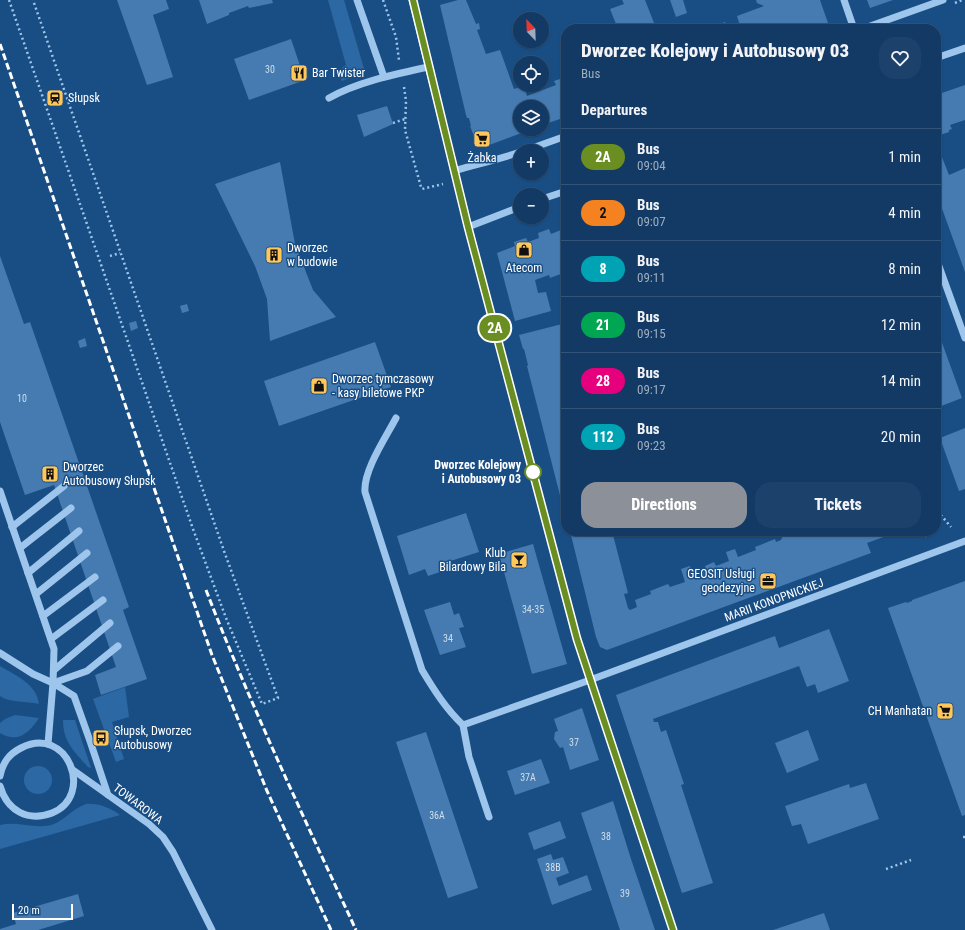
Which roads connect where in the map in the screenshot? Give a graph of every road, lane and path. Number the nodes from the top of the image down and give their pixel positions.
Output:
1 (9, 0) edge
2 (33, 0) edge
3 (357, 0) edge
4 (383, 0) edge
5 (412, 0) edge
6 (844, 0) edge
7 (943, 0) edge
8 (852, 24) edge
9 (876, 24) edge
10 (965, 48) edge
11 (941, 56) edge
12 (400, 64) dead end
13 (428, 67) junction
14 (384, 77) junction
15 (404, 84) dead end
16 (329, 98) dead end
17 (404, 119) junction
18 (393, 123) dead end
19 (561, 138) edge
20 (544, 144) edge
21 (513, 155) edge
22 (454, 171) junction
23 (426, 188) dead end
24 (561, 193) edge
25 (549, 197) edge
26 (513, 210) edge
27 (468, 227) junction
28 (120, 253) junction
29 (110, 256) dead end
30 (941, 272) edge
31 (965, 338) edge
32 (396, 418) dead end
33 (64, 486) dead end
34 (0, 491) edge
35 (72, 508) dead end
36 (941, 515) edge
37 (12, 527) junction
38 (951, 527) dead end
39 (80, 531) dead end
40 (965, 541) edge
41 (20, 548) junction
42 (87, 554) dead end
43 (28, 572) junction
44 (95, 577) dead end
45 (36, 594) junction
46 (103, 600) dead end
47 (43, 616) junction
48 (110, 623) dead end
49 (51, 639) junction
50 (118, 646) dead end
51 (0, 653) edge
52 (54, 670) junction
53 (590, 680) junction
54 (53, 683) junction
55 (463, 725) junction
56 (48, 744) junction
57 (73, 770) junction
58 (0, 776) edge
59 (0, 786) edge
60 (108, 795) junction
61 (3, 802) edge
62 (489, 817) dead end
63 (911, 860) dead end
64 (886, 869) dead end
65 (212, 930) edge
66 (673, 930) edge

1 - 28 path
2 - 28 path
3 - 14 street
4 - 12 path
5 - 13 street
6 - 8 street
7 - 9 street
10 - 11 street
13 - 14 street
13 - 22 street
14 - 16 street
15 - 17 path
17 - 18 path
17 - 23 path
19 - 20 street
21 - 22 street
22 - 27 street
24 - 25 street
26 - 27 street
27 - 53 street
28 - 29 path
30 - 31 street
32 - 55 street
33 - 37 street
34 - 37 street
35 - 41 street
36 - 38 path
37 - 41 street
39 - 43 street
40 - 53 street, MARII KONOPNICKIEJ
41 - 43 street
42 - 45 street
43 - 45 street
44 - 47 street
45 - 47 street
46 - 49 street
47 - 49 street
48 - 52 street
49 - 52 street
50 - 54 street
51 - 54 street
52 - 54 street
53 - 55 street, MARII KONOPNICKIEJ
53 - 66 street
54 - 56 street
54 - 60 street
55 - 62 street
56 - 57 street
56 - 58 street
57 - 60 street, TOWAROWA
57 - 61 street
59 - 61 street
60 - 65 street, TOWAROWA
63 - 64 path

